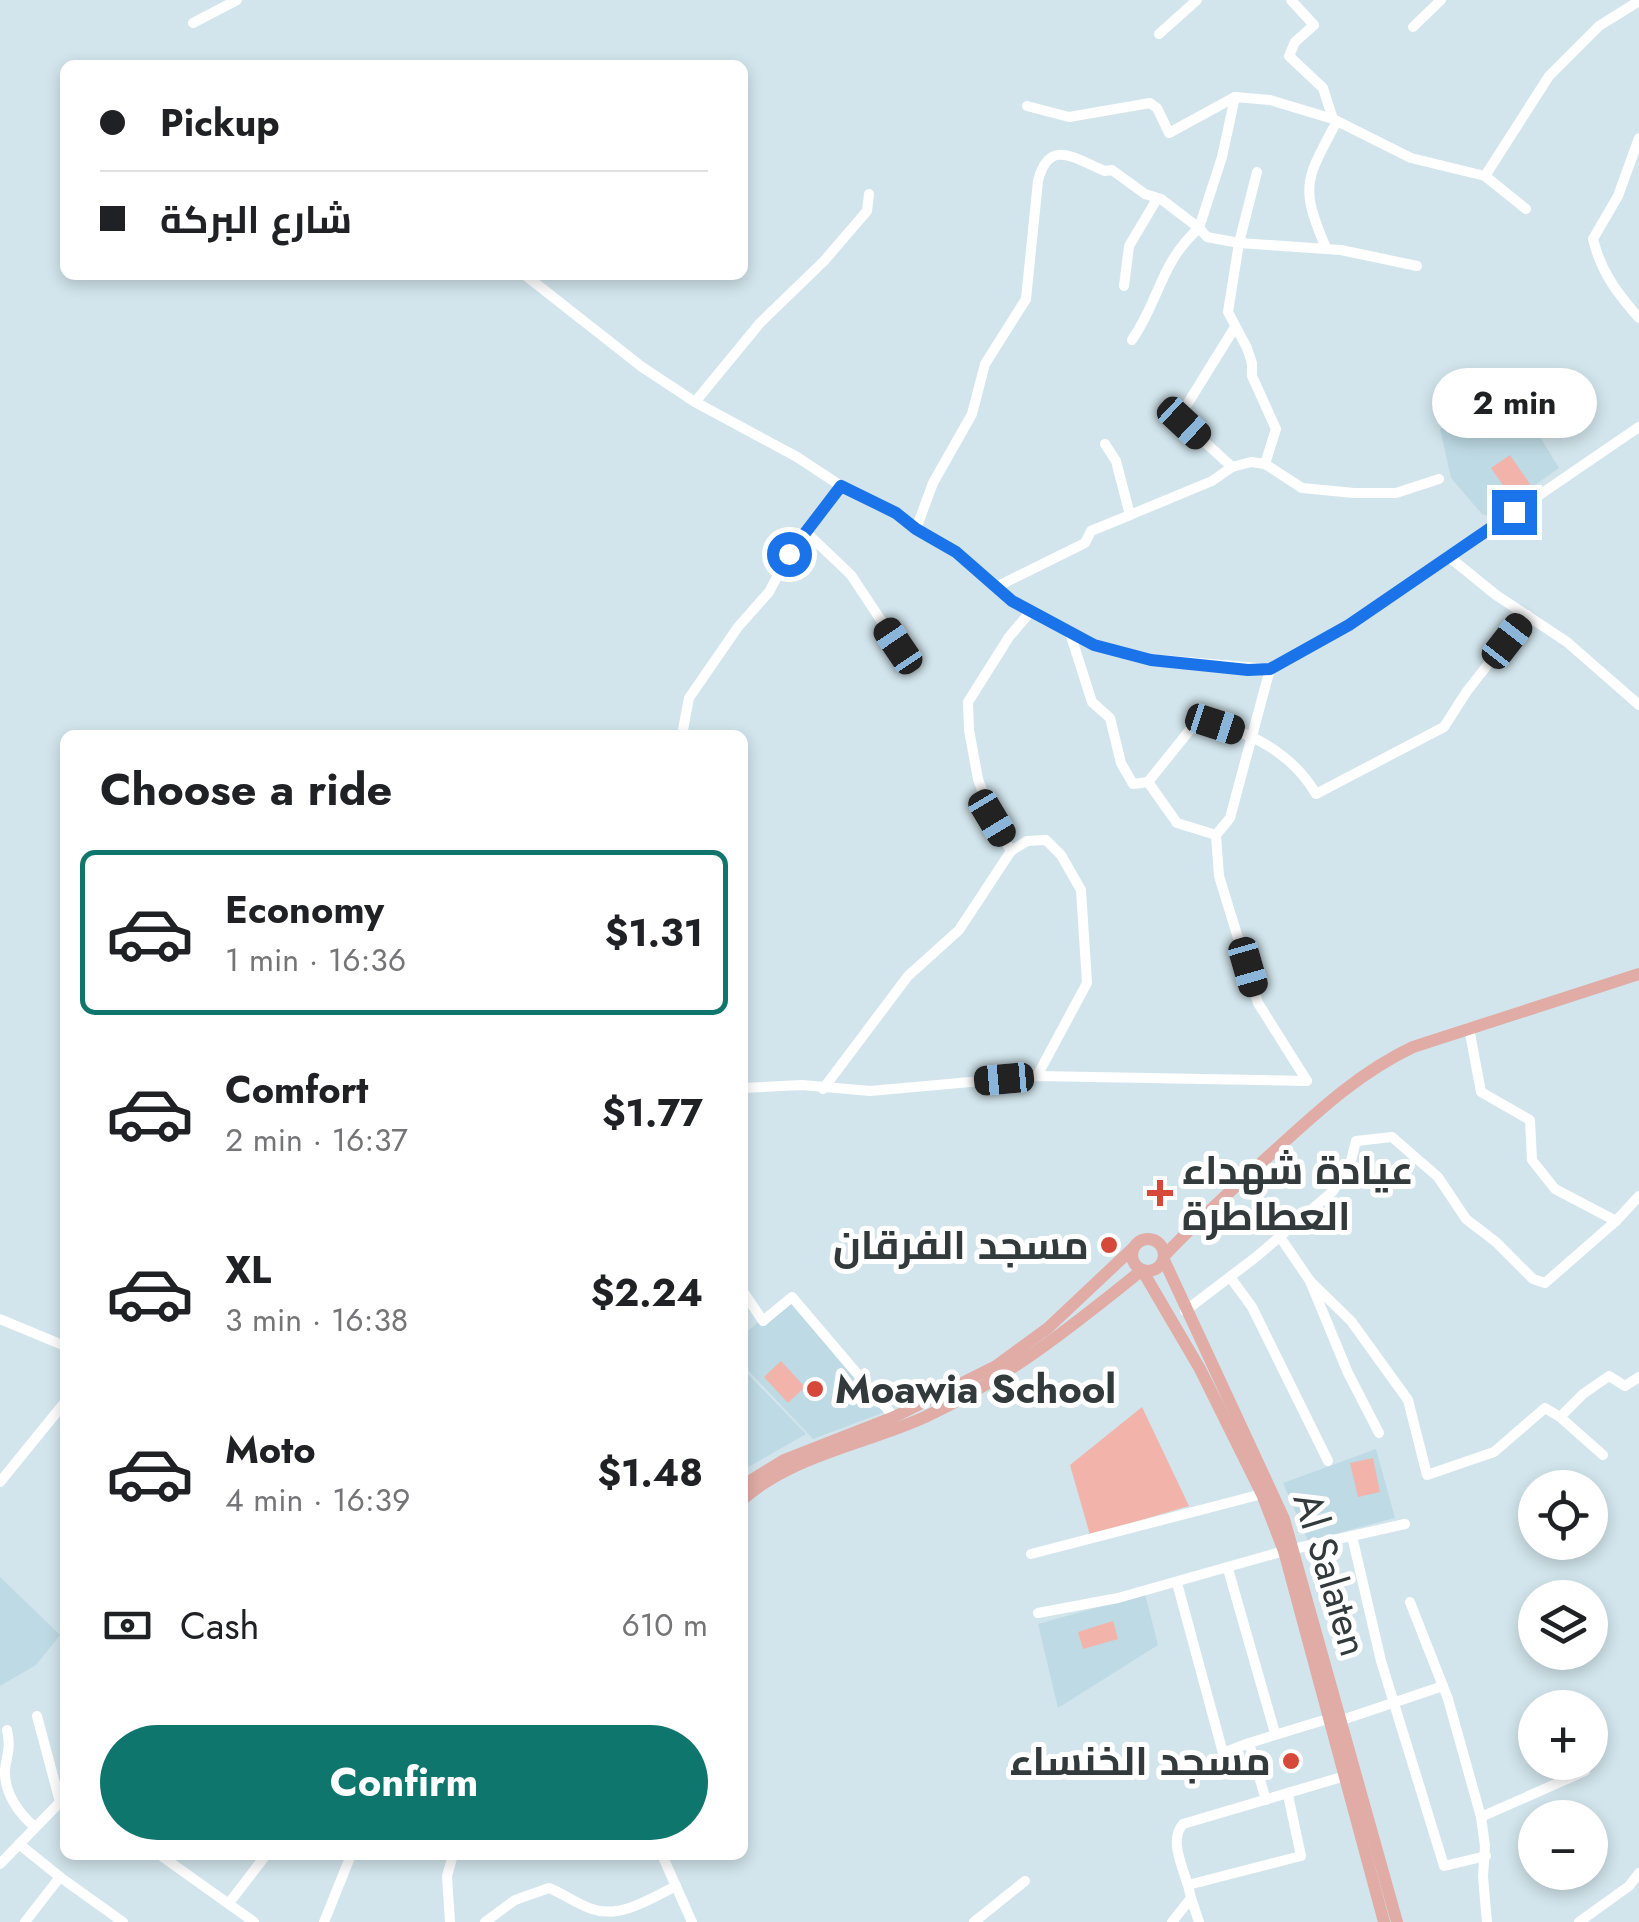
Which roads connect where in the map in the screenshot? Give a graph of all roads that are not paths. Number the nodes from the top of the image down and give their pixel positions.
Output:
1 (237, 0) edge
2 (1196, 0) edge
3 (1291, 0) edge
4 (1441, 0) edge
5 (1639, 1) edge
6 (193, 23) dead end
7 (1413, 27) dead end
8 (1158, 34) dead end
9 (1235, 97) junction
10 (1027, 106) dead end
11 (1335, 120) junction
12 (1639, 138) edge
13 (1257, 172) dead end
14 (1485, 176) junction
15 (869, 194) dead end
16 (1157, 199) junction
17 (1526, 209) dead end
18 (1199, 228) junction
19 (1239, 243) junction
20 (1326, 248) junction
21 (1418, 266) dead end
22 (531, 280) edge
23 (1124, 286) dead end
24 (1639, 318) edge
25 (1236, 326) junction
26 (1132, 340) dead end
27 (694, 402) junction
28 (1188, 403) dead end
29 (1184, 423) dead end
30 (1639, 427) edge
31 (1105, 444) dead end
32 (1265, 464) junction
33 (1232, 467) junction
34 (1440, 480) dead end
35 (841, 486) junction
36 (1130, 515) junction
37 (916, 529) junction
38 (806, 532) junction
39 (1448, 556) junction
40 (996, 587) junction
41 (1031, 611) junction
42 (1527, 616) junction
43 (1070, 633) junction
44 (898, 646) dead end
45 (1270, 669) junction
46 (1639, 705) edge
47 (683, 730) edge
48 (1252, 737) junction
49 (1148, 782) junction
50 (1216, 834) junction
51 (1012, 851) junction
52 (1639, 974) edge
53 (1469, 1028) junction
54 (1038, 1076) junction
55 (748, 1088) edge
56 (823, 1089) junction
57 (1639, 1196) edge
58 (1616, 1221) junction
59 (1280, 1236) junction
60 (1133, 1248) junction
61 (1164, 1258) junction
62 (1142, 1270) junction
63 (1230, 1277) junction
64 (1310, 1280) junction
65 (748, 1299) edge
66 (1185, 1311) junction
67 (0, 1319) edge
68 (60, 1344) edge
69 (1639, 1377) edge
70 (60, 1408) edge
71 (1560, 1416) junction
72 (894, 1417) junction
73 (1378, 1433) dead end
74 (1603, 1455) dead end
75 (1328, 1461) dead end
76 (748, 1480) edge
77 (0, 1482) edge
78 (1267, 1493) junction
79 (748, 1496) edge
80 (1405, 1524) dead end
81 (1352, 1536) junction
82 (1288, 1550) junction
83 (1031, 1554) dead end
84 (1228, 1568) junction
85 (1177, 1583) junction
86 (1410, 1602) dead end
87 (1038, 1613) dead end
88 (1443, 1686) junction
89 (1394, 1702) junction
90 (37, 1716) dead end
91 (1337, 1718) junction
92 (6, 1730) dead end
93 (1275, 1733) junction
94 (1250, 1744) junction
95 (1350, 1775) junction
96 (1565, 1780) edge
97 (60, 1792) edge
98 (1288, 1795) junction
99 (1266, 1800) junction
100 (60, 1801) edge
101 (1481, 1817) junction
102 (35, 1827) junction
103 (19, 1844) junction
104 (1486, 1856) junction
105 (167, 1860) edge
106 (262, 1860) edge
107 (349, 1860) edge
108 (451, 1860) edge
109 (664, 1860) edge
110 (0, 1864) edge
111 (1639, 1873) edge
112 (60, 1878) junction
113 (1026, 1881) dead end
114 (1187, 1882) dead end
115 (676, 1886) junction
116 (1191, 1898) junction
117 (229, 1903) junction
118 (25, 1922) edge
119 (124, 1922) edge
120 (254, 1922) edge
121 (324, 1922) edge
122 (450, 1922) edge
123 (485, 1922) edge
124 (692, 1922) edge
125 (974, 1922) edge
126 (1172, 1922) edge
127 (1199, 1922) edge
128 (1384, 1922) edge
129 (1397, 1922) edge
130 (1487, 1922) edge
131 (1578, 1922) edge

1 - 6 street
2 - 8 street
3 - 11 street
4 - 7 street
5 - 14 street
9 - 10 street
9 - 11 street
9 - 18 street
11 - 14 street
11 - 20 street
12 - 24 street
13 - 19 street
14 - 17 street
15 - 27 street
16 - 18 street
16 - 23 street
16 - 37 street
18 - 19 street
18 - 26 street
19 - 20 street
19 - 25 street
20 - 21 street
22 - 27 street
25 - 28 street
25 - 32 street
27 - 35 street
29 - 33 street
30 - 39 street
31 - 36 street
32 - 33 street
32 - 34 street
33 - 36 street
35 - 37 street
35 - 38 street
36 - 40 street
37 - 40 street
38 - 44 street
38 - 47 street
39 - 42 street
39 - 45 street
40 - 41 street
41 - 43 street
41 - 51 street
42 - 46 street
42 - 48 street
43 - 45 street
43 - 49 street
45 - 48 street
48 - 49 street
48 - 50 street
49 - 50 street
50 - 54 street
51 - 54 street
51 - 56 street
52 - 53 main road
53 - 58 street
53 - 61 main road
54 - 56 street
55 - 56 street
57 - 58 street
58 - 59 street
59 - 63 street
59 - 64 street
60 - 61 main road
60 - 62 main road
60 - 72 main road
61 - 62 main road
61 - 66 main road, Al Salaten
62 - 78 main road, Al Salaten
62 - 79 main road
63 - 66 street
63 - 75 street
64 - 71 street
64 - 73 street
65 - 72 street
66 - 78 main road, Al Salaten
67 - 68 street
69 - 71 street
70 - 77 street
71 - 74 street
72 - 76 main road
78 - 82 main road, Al Salaten
78 - 83 street
80 - 81 street
81 - 82 street
81 - 89 street
82 - 84 street
82 - 91 main road, Al Salaten
84 - 85 street
84 - 93 street
85 - 87 street
85 - 94 street
86 - 88 street
88 - 89 street
88 - 101 street
89 - 91 street
89 - 104 street
90 - 97 street
91 - 93 street
91 - 95 main road, Al Salaten
92 - 102 street
93 - 94 street
94 - 99 street
95 - 98 street
95 - 128 main road, Al Salaten
95 - 129 main road, Al Salaten
96 - 101 street
98 - 99 street
98 - 116 street
99 - 114 street
100 - 102 street
101 - 104 street
102 - 103 street
103 - 110 street
103 - 112 street
104 - 130 street
105 - 117 street
106 - 117 street
107 - 121 street
108 - 122 street
109 - 115 street
111 - 131 street
112 - 118 street
112 - 119 street
113 - 125 street
115 - 123 street
115 - 124 street
116 - 126 street
116 - 127 street
117 - 120 street

